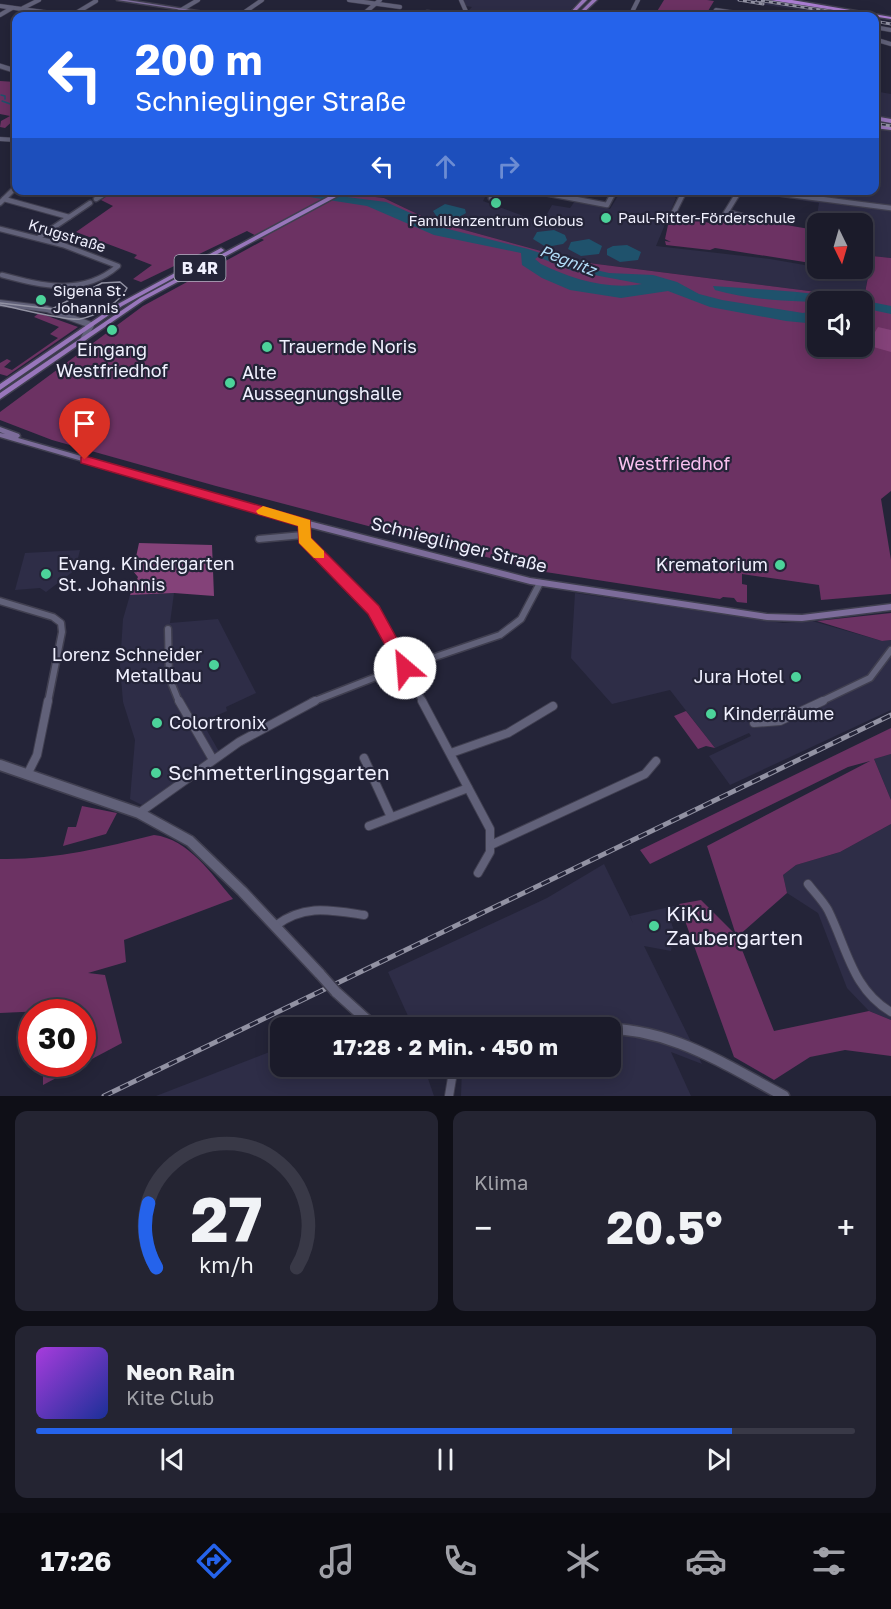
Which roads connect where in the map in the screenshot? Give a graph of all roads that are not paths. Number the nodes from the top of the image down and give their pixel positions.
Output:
1 (39, 0) edge
2 (118, 0) edge
3 (198, 0) edge
4 (262, 0) edge
5 (349, 0) edge
6 (380, 0) edge
7 (585, 0) edge
8 (595, 0) edge
9 (772, 0) edge
10 (784, 0) edge
11 (799, 0) edge
12 (807, 0) edge
13 (96, 1) edge
14 (131, 1) edge
15 (375, 4) junction
16 (824, 5) junction
17 (0, 6) edge
18 (13, 7) junction
19 (400, 7) dead end
20 (23, 9) junction
21 (182, 10) junction
22 (44, 12) edge
23 (78, 12) edge
24 (178, 12) edge
25 (192, 12) edge
26 (245, 12) edge
27 (366, 12) edge
28 (573, 12) edge
29 (582, 12) edge
30 (715, 12) edge
31 (729, 12) edge
32 (867, 12) edge
33 (0, 15) edge
34 (880, 28) edge
35 (891, 30) edge
36 (0, 66) edge
37 (10, 69) edge
38 (0, 194) edge
39 (326, 195) edge
40 (336, 195) edge
41 (492, 195) edge
42 (553, 195) edge
43 (612, 195) edge
44 (682, 195) edge
45 (737, 195) edge
46 (791, 195) edge
47 (101, 196) edge
48 (491, 198) dead end
49 (4, 199) edge
50 (96, 199) dead end
51 (90, 203) dead end
52 (891, 208) edge
53 (673, 214) dead end
54 (69, 217) junction
55 (753, 219) dead end
56 (0, 229) edge
57 (255, 236) junction
58 (38, 238) junction
59 (1, 275) edge
60 (0, 303) edge
61 (91, 325) junction
62 (84, 338) junction
63 (0, 388) edge
64 (0, 397) edge
65 (0, 429) edge
66 (0, 435) edge
67 (30, 443) junction
68 (305, 523) junction
69 (303, 535) junction
70 (259, 539) dead end
71 (540, 583) junction
72 (0, 601) edge
73 (891, 607) edge
74 (168, 629) dead end
75 (891, 651) edge
76 (405, 668) junction
77 (553, 706) dead end
78 (754, 723) dead end
79 (451, 753) junction
80 (212, 758) junction
81 (364, 758) dead end
82 (656, 761) dead end
83 (0, 765) edge
84 (27, 775) junction
85 (468, 788) junction
86 (139, 813) junction
87 (391, 818) junction
88 (369, 826) dead end
89 (493, 844) junction
90 (478, 873) dead end
91 (808, 884) dead end
92 (364, 915) dead end
93 (275, 926) junction
94 (891, 1012) edge
95 (364, 1017) edge
96 (621, 1027) edge
97 (452, 1077) edge
98 (777, 1094) edge
99 (449, 1096) edge

1 - 20 street
2 - 14 main road
3 - 21 street
4 - 26 street
5 - 15 street
6 - 15 street
7 - 28 main road
8 - 29 main road
9 - 16 highway
10 - 16 highway
11 - 16 highway
12 - 16 highway
13 - 23 street
14 - 21 main road
15 - 19 street
15 - 27 street
16 - 32 highway
17 - 18 street
18 - 20 street
18 - 33 street
20 - 22 street
21 - 24 street
21 - 25 main road
30 - 31 street
34 - 35 street
36 - 37 street
38 - 49 street
39 - 57 main road, B 4R
40 - 57 main road, B 4R
41 - 48 street
42 - 43 street
44 - 53 street
45 - 55 street
46 - 52 street
47 - 50 street
49 - 54 street
51 - 54 street
54 - 58 street
56 - 58 street, Krugstraße
57 - 61 main road, B 4R
57 - 62 main road, B 4R
58 - 59 street, Krugstraße
60 - 61 street
61 - 62 street
61 - 63 main road, B 4R
62 - 64 main road, B 4R
65 - 67 main road, Schnieglinger Straße
66 - 67 main road, Schnieglinger Straße
67 - 68 main road, Schnieglinger Straße
68 - 69 street
68 - 71 main road, Schnieglinger Straße
69 - 70 street
69 - 76 street
71 - 73 main road, Schnieglinger Straße
71 - 76 street
72 - 84 street
74 - 80 street
75 - 78 street
76 - 79 street
76 - 80 street
77 - 79 street
79 - 85 street
80 - 86 street
81 - 87 street
82 - 89 street
83 - 84 street
84 - 86 street
85 - 87 street
85 - 89 street
86 - 93 street
87 - 88 street
89 - 90 street
91 - 94 street
92 - 93 street
93 - 95 street, bridge
96 - 98 street
97 - 99 street

